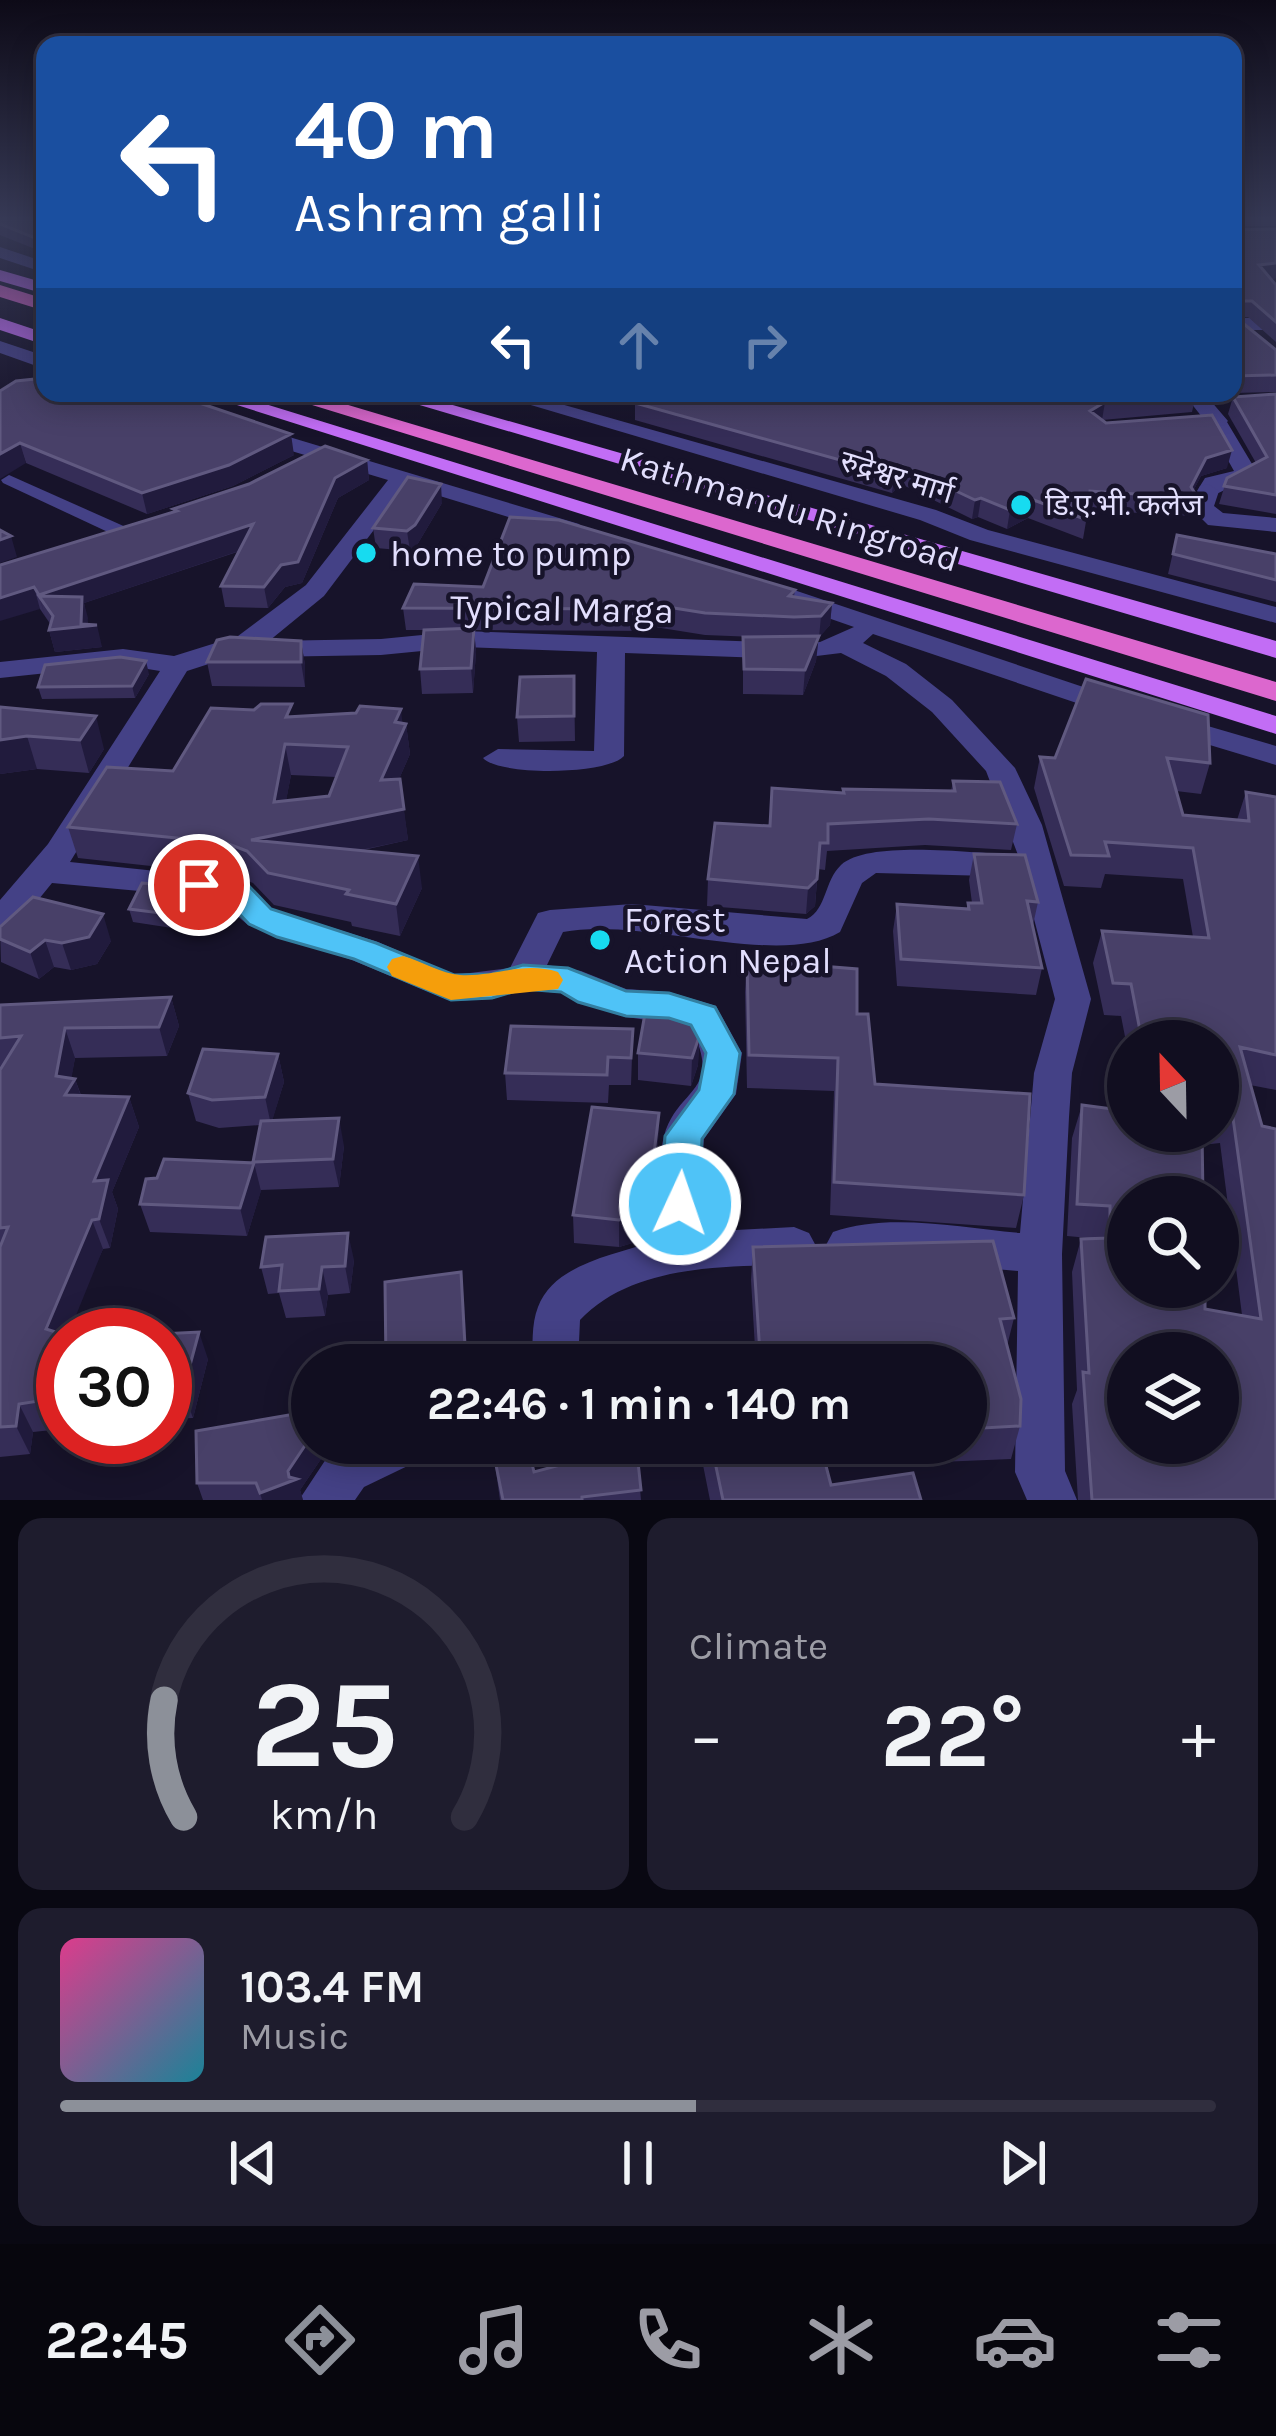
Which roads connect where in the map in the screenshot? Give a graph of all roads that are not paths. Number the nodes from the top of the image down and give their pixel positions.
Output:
1 (0, 291) edge
2 (36, 302) edge
3 (0, 304) edge
4 (36, 315) edge
5 (0, 324) edge
6 (1242, 324) edge
7 (1276, 324) edge
8 (1242, 330) edge
9 (36, 336) edge
10 (1262, 346) edge
11 (0, 347) edge
12 (36, 360) edge
13 (314, 402) edge
14 (364, 402) edge
15 (436, 402) edge
16 (532, 402) edge
17 (203, 403) edge
18 (1240, 403) edge
19 (1206, 410) edge
20 (1164, 427) edge
21 (337, 446) junction
22 (284, 474) edge
23 (402, 477) junction
24 (9, 480) dead end
25 (1276, 525) edge
26 (142, 531) joint
27 (89, 548) edge
28 (1276, 616) edge
29 (856, 635) junction
30 (249, 642) junction
31 (611, 645) junction
32 (1276, 650) edge
33 (177, 665) junction
34 (0, 670) edge
35 (1276, 672) edge
36 (1276, 692) edge
37 (1276, 725) edge
38 (1276, 756) edge
39 (498, 758) dead end
40 (1036, 866) junction
41 (45, 871) junction
42 (0, 923) edge
43 (523, 977) junction
44 (673, 1254) junction
45 (1040, 1254) junction
46 (556, 1344) edge
47 (359, 1464) edge
48 (324, 1500) edge
49 (1052, 1500) edge

1 - 2 highway
3 - 4 highway
5 - 9 main road
6 - 7 street
8 - 10 street
11 - 12 street
13 - 36 highway, Kathmandu Ringroad
14 - 35 highway, Kathmandu Ringroad
15 - 32 main road
16 - 28 street, रुद्रेश्वर मार्ग
17 - 21 street
18 - 19 street
19 - 20 street
19 - 25 street
21 - 22 street
21 - 23 street
21 - 37 main road
23 - 29 street
23 - 30 street
24 - 26 lane
26 - 27 street
29 - 31 street, Typical Marga
29 - 38 street
29 - 40 street
30 - 31 street, Typical Marga
30 - 33 street
31 - 39 street
33 - 34 street
33 - 41 street
40 - 43 street
40 - 45 street
41 - 42 street
41 - 43 street
43 - 44 street
44 - 45 street
44 - 46 street
45 - 49 street
47 - 48 street

